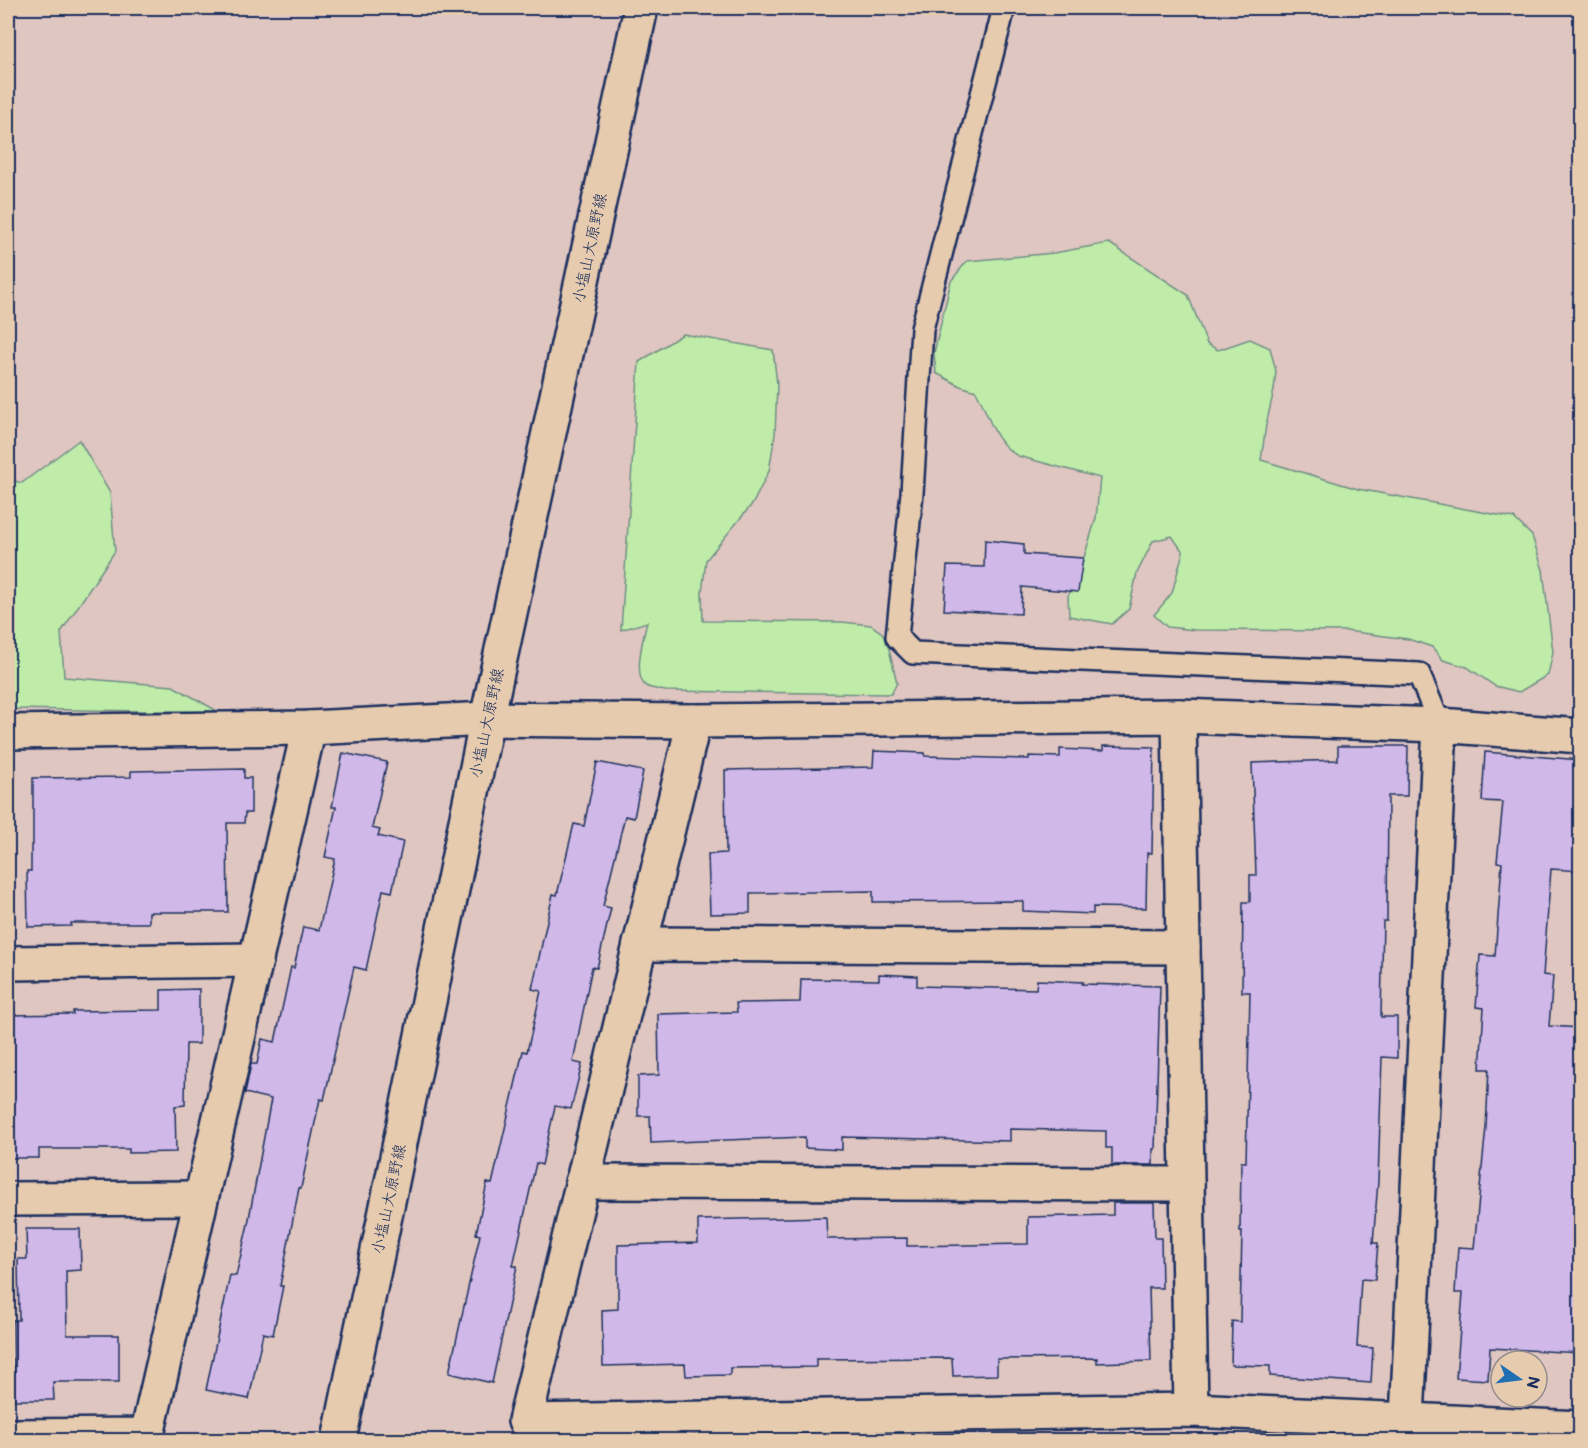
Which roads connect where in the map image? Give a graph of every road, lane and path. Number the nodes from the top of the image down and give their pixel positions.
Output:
1 (641, 8) edge
2 (1004, 8) edge
3 (1179, 717) junction
4 (487, 719) junction
5 (694, 721) junction
6 (1440, 725) junction
7 (309, 728) junction
8 (8, 732) edge
9 (1581, 736) edge
10 (640, 944) junction
11 (1183, 947) junction
12 (256, 960) junction
13 (8, 963) edge
14 (582, 1182) junction
15 (1187, 1184) junction
16 (201, 1198) junction
17 (8, 1199) edge
18 (1191, 1410) junction
19 (1581, 1428) edge
20 (1406, 1430) edge
21 (8, 1436) edge
22 (339, 1440) edge

1 - 4 street, 小塩山大原野線
2 - 6 lane
3 - 5 street
3 - 6 street
3 - 11 street
4 - 5 street
4 - 7 street
4 - 22 street, 小塩山大原野線
5 - 10 street
6 - 9 street
6 - 20 street
7 - 8 street
7 - 12 street
10 - 11 street
10 - 14 street
11 - 15 street
12 - 13 street
12 - 16 street
14 - 15 street
14 - 18 street
15 - 18 street
16 - 17 street
16 - 21 street
18 - 20 street
19 - 20 street

